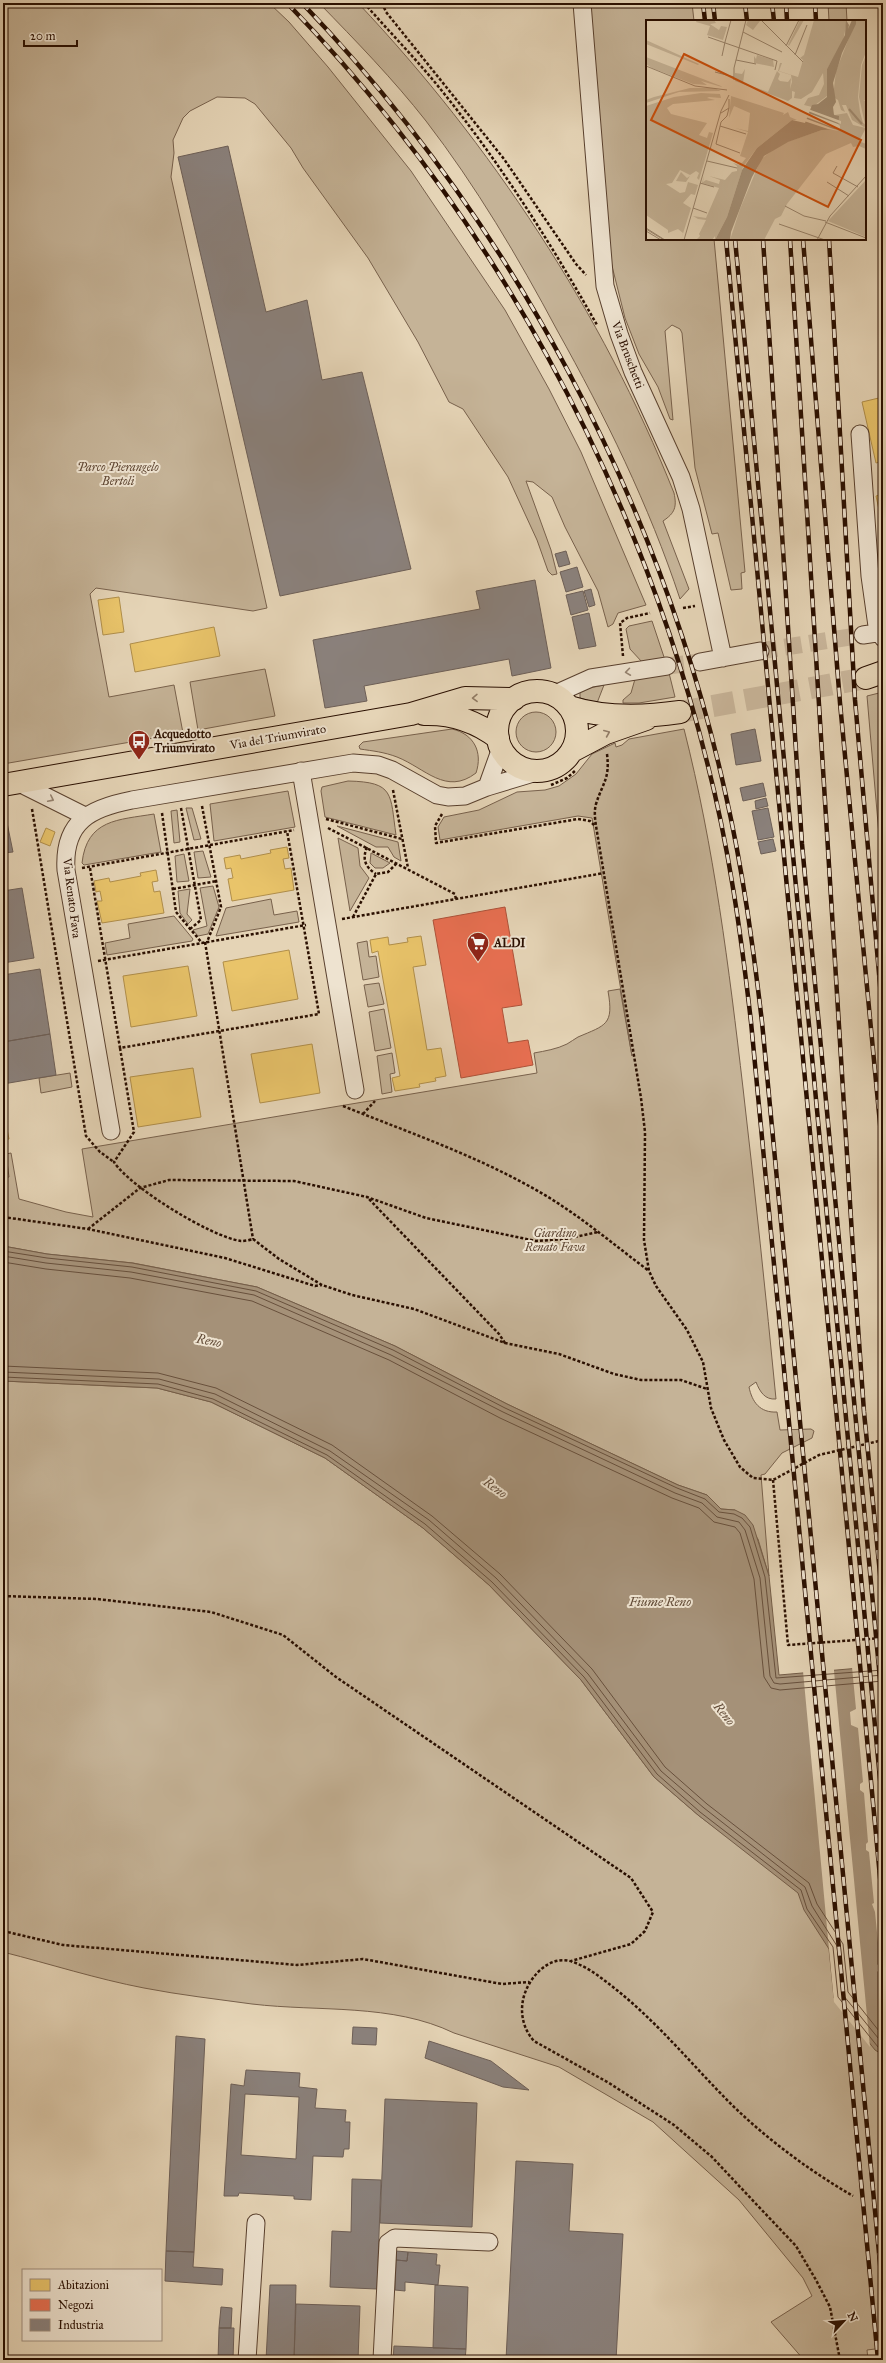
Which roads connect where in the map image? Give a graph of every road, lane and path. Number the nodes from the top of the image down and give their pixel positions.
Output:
1 (364, 3) edge
2 (382, 3) edge
3 (582, 3) edge
4 (605, 286) junction
5 (600, 331) dead end
6 (860, 434) dead end
7 (696, 598) dead end
8 (682, 608) dead end
9 (650, 613) dead end
10 (882, 634) edge
11 (863, 635) tunnel mouth
12 (760, 651) tunnel mouth
13 (724, 658) junction
14 (624, 661) dead end
15 (700, 662) tunnel mouth
16 (667, 666) tunnel mouth
17 (514, 699) junction
18 (561, 701) junction
19 (680, 712) tunnel mouth
20 (411, 714) junction
21 (658, 715) junction
22 (500, 743) junction
23 (606, 750) dead end
24 (572, 751) junction
25 (301, 771) junction
26 (540, 771) junction
27 (10, 784) edge
28 (389, 785) dead end
29 (487, 787) junction
30 (201, 801) dead end
31 (31, 806) dead end
32 (162, 808) dead end
33 (85, 816) junction
34 (316, 826) junction
35 (596, 826) junction
36 (288, 831) junction
37 (402, 839) junction
38 (436, 842) dead end
39 (210, 846) junction
40 (367, 847) junction
41 (188, 850) junction
42 (168, 853) junction
43 (397, 863) junction
44 (78, 864) dead end
45 (90, 868) junction
46 (408, 868) junction
47 (604, 873) junction
48 (376, 874) junction
49 (216, 881) junction
50 (195, 885) junction
51 (173, 889) junction
52 (456, 900) junction
53 (353, 917) junction
54 (327, 922) junction
55 (304, 925) junction
56 (190, 929) junction
57 (205, 942) junction
58 (105, 960) junction
59 (81, 963) junction
60 (220, 1031) junction
61 (120, 1048) junction
62 (355, 1090) dead end
63 (375, 1101) dead end
64 (343, 1106) dead end
65 (363, 1114) junction
66 (111, 1132) dead end
67 (114, 1162) junction
68 (244, 1182) junction
69 (140, 1188) junction
70 (367, 1197) junction
71 (3, 1217) edge
72 (88, 1229) junction
73 (598, 1232) junction
74 (253, 1239) junction
75 (649, 1271) junction
76 (322, 1285) junction
77 (505, 1343) junction
78 (707, 1389) junction
79 (883, 1440) edge
80 (773, 1480) junction
81 (3, 1596) edge
82 (883, 1638) edge
83 (3, 1931) edge
84 (571, 1961) junction
85 (529, 1982) junction
86 (853, 2196) dead end
87 (256, 2223) dead end
88 (489, 2242) dead end
89 (247, 2360) edge
90 (382, 2360) edge
91 (840, 2360) edge

1 - 5 path
2 - 4 path
3 - 4 street, Via Bruschetti
4 - 13 street, Via Bruschetti
6 - 10 street
7 - 8 path
9 - 14 path
10 - 11 street
12 - 13 street
13 - 15 street
16 -> 18 street
17 - 18 main road
17 -> 20 main road, Via del Triumvirato
17 - 22 main road
18 - 21 main road
18 - 24 main road
19 - 21 main road
20 - 22 main road, Via del Triumvirato
20 - 27 main road, Via del Triumvirato
24 -> 21 main road
22 - 26 main road
22 - 29 street
23 - 35 path
24 - 26 main road
25 - 29 street
25 - 33 street
25 - 34 street
26 - 29 street
27 -> 33 street
28 - 37 path
30 - 39 path
31 - 67 path
32 - 42 path
33 - 59 street, Via Renato Fava
34 - 36 path
34 - 37 path
34 - 40 path
34 - 54 street
35 - 38 path
35 - 47 path
36 - 39 path
36 - 55 path
37 - 46 path
39 - 41 path
39 - 49 path
40 - 43 path
40 - 48 path
41 - 42 path
41 - 50 path
42 - 45 path
42 - 51 path
43 - 46 path
43 - 48 path
44 - 45 path
45 - 58 path
46 - 52 path
47 - 52 path
47 - 75 path
48 - 53 path
49 - 50 path
49 - 57 path
50 - 51 path
50 - 56 path
51 - 56 path
52 - 53 path
53 - 54 path
54 - 55 path
54 - 62 street
55 - 57 path
55 - 60 path
56 - 57 path
57 - 58 path
57 - 60 path
58 - 59 path
58 - 61 path
59 - 66 street, Via Renato Fava
60 - 61 path
60 - 68 path
61 - 67 path
63 - 65 path
64 - 65 path
65 - 73 path
67 - 69 path
68 - 69 path
68 - 70 path
68 - 74 path
69 - 72 path
69 - 74 path
70 - 73 path
70 - 77 path
71 - 72 path
72 - 76 path
73 - 75 path
74 - 76 path
75 - 78 path
76 - 77 path
77 - 78 path
78 - 80 path
79 - 80 path
80 - 82 path
81 - 84 path
83 - 85 path
84 - 85 path
84 - 86 path
85 - 91 path
87 - 89 street
88 - 90 street

